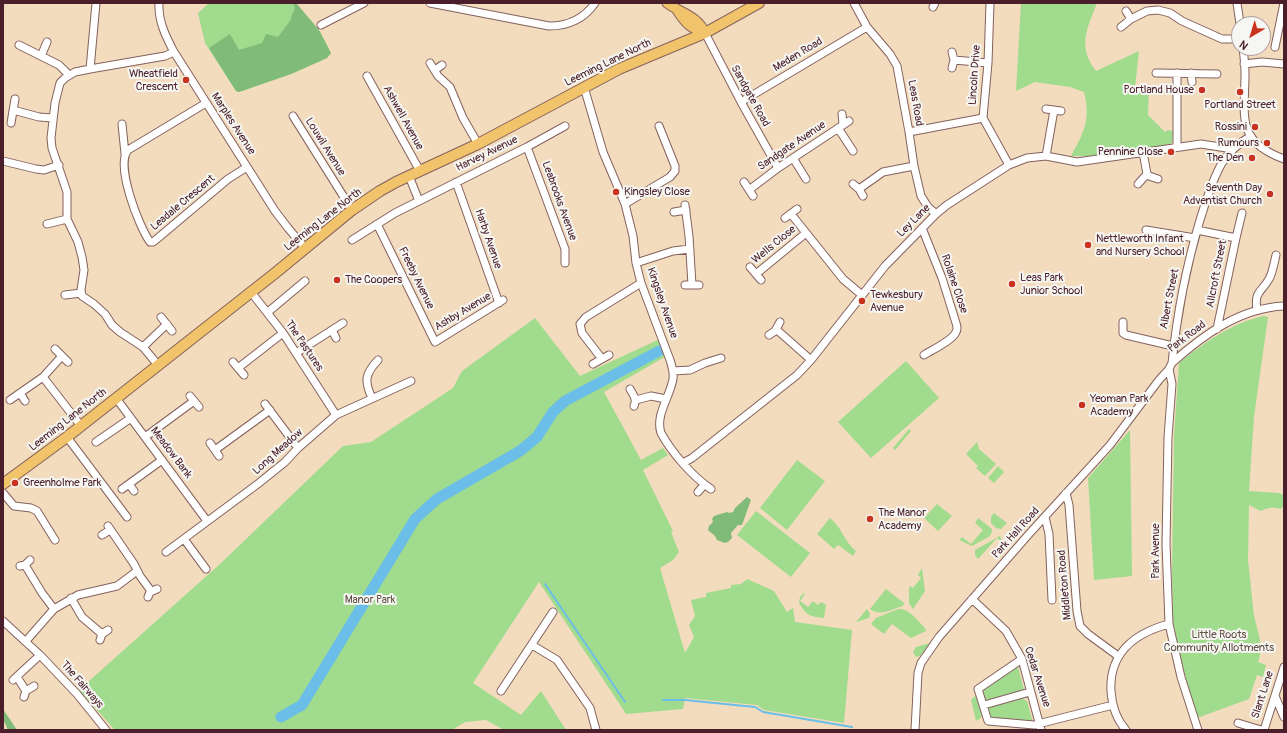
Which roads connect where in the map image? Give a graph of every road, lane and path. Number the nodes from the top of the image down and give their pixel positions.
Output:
1 (96, 3) edge
2 (159, 3) edge
3 (364, 3) edge
4 (430, 3) edge
5 (595, 3) edge
6 (667, 3) edge
7 (759, 3) edge
8 (854, 3) edge
9 (990, 3) edge
10 (1237, 3) edge
11 (1284, 3) edge
12 (1126, 11) dead end
13 (1239, 16) edge
14 (1132, 19) junction
15 (321, 25) dead end
16 (867, 27) junction
17 (1121, 27) dead end
18 (705, 33) junction
19 (1231, 39) edge
20 (47, 42) dead end
21 (19, 45) dead end
22 (1275, 47) dead end
23 (174, 52) junction
24 (952, 52) dead end
25 (41, 56) junction
26 (1244, 56) edge
27 (954, 60) junction
28 (430, 63) dead end
29 (988, 63) junction
30 (1244, 64) junction
31 (1284, 64) edge
32 (442, 65) dead end
33 (952, 68) dead end
34 (90, 69) junction
35 (434, 70) junction
36 (1156, 73) dead end
37 (1177, 73) junction
38 (1191, 73) junction
39 (1217, 74) dead end
40 (69, 75) junction
41 (367, 76) dead end
42 (1192, 82) dead end
43 (584, 87) junction
44 (15, 99) dead end
45 (741, 102) junction
46 (206, 103) junction
47 (1046, 108) dead end
48 (14, 110) junction
49 (842, 114) dead end
50 (293, 116) dead end
51 (53, 118) junction
52 (983, 118) junction
53 (11, 123) dead end
54 (122, 124) dead end
55 (843, 125) junction
56 (565, 126) dead end
57 (663, 129) dead end
58 (909, 132) junction
59 (1250, 136) junction
60 (478, 144) junction
61 (527, 147) junction
62 (1177, 147) junction
63 (1233, 150) junction
64 (853, 151) dead end
65 (1142, 152) junction
66 (125, 154) junction
67 (1046, 156) junction
68 (793, 158) junction
69 (1284, 159) edge
70 (3, 161) edge
71 (59, 165) junction
72 (1009, 165) junction
73 (914, 166) junction
74 (247, 167) junction
75 (778, 168) junction
76 (420, 171) junction
77 (1147, 174) junction
78 (408, 176) junction
79 (806, 179) dead end
80 (1158, 179) dead end
81 (456, 182) junction
82 (744, 182) dead end
83 (1138, 184) dead end
84 (863, 196) dead end
85 (419, 201) junction
86 (625, 204) junction
87 (352, 210) junction
88 (674, 212) dead end
89 (791, 213) dead end
90 (1242, 213) dead end
91 (936, 214) junction
92 (67, 219) junction
93 (47, 224) dead end
94 (377, 224) junction
95 (922, 228) junction
96 (1146, 230) dead end
97 (1197, 230) junction
98 (806, 233) junction
99 (1195, 238) junction
100 (1236, 238) junction
101 (352, 240) dead end
102 (305, 248) junction
103 (690, 248) junction
104 (1276, 255) dead end
105 (565, 263) dead end
106 (636, 263) junction
107 (750, 267) dead end
108 (756, 274) junction
109 (761, 280) dead end
110 (305, 281) dead end
111 (641, 283) junction
112 (684, 285) dead end
113 (251, 292) junction
114 (81, 293) junction
115 (65, 295) dead end
116 (862, 295) junction
117 (501, 302) joint
118 (1284, 306) edge
119 (1257, 310) junction
120 (268, 312) junction
121 (161, 317) dead end
122 (780, 322) dead end
123 (1123, 322) dead end
124 (343, 323) dead end
125 (167, 324) junction
126 (1217, 328) junction
127 (776, 329) junction
128 (332, 330) junction
129 (172, 331) dead end
130 (283, 333) junction
131 (769, 335) dead end
132 (336, 338) dead end
133 (435, 342) joint
134 (1173, 346) junction
135 (143, 347) junction
136 (55, 349) dead end
137 (296, 353) junction
138 (609, 355) dead end
139 (924, 355) dead end
140 (62, 356) junction
141 (721, 358) dead end
142 (602, 359) junction
143 (378, 360) dead end
144 (811, 360) junction
145 (68, 362) dead end
146 (233, 362) dead end
147 (593, 364) dead end
148 (158, 366) junction
149 (1171, 366) junction
150 (238, 368) junction
151 (673, 371) junction
152 (244, 374) dead end
153 (43, 377) junction
154 (412, 381) dead end
155 (630, 389) dead end
156 (20, 393) junction
157 (116, 398) junction
158 (372, 398) junction
159 (666, 399) junction
160 (10, 400) dead end
161 (25, 401) dead end
162 (194, 401) dead end
163 (266, 404) dead end
164 (270, 410) junction
165 (336, 415) junction
166 (131, 418) junction
167 (81, 426) junction
168 (145, 437) junction
169 (67, 438) junction
170 (96, 442) dead end
171 (210, 443) dead end
172 (298, 448) junction
173 (162, 460) junction
174 (683, 463) junction
175 (3, 484) edge
176 (129, 484) junction
177 (122, 489) dead end
178 (134, 491) dead end
179 (698, 492) dead end
180 (3, 493) edge
181 (1066, 493) junction
182 (127, 517) dead end
183 (1045, 517) junction
184 (207, 521) junction
185 (102, 535) dead end
186 (184, 539) junction
187 (55, 540) dead end
188 (166, 552) dead end
189 (25, 564) dead end
190 (206, 564) dead end
191 (137, 571) junction
192 (152, 592) dead end
193 (1050, 595) dead end
194 (71, 598) junction
195 (972, 599) junction
196 (54, 609) junction
197 (553, 612) dead end
198 (3, 621) edge
199 (1169, 624) junction
200 (103, 635) dead end
201 (26, 642) junction
202 (532, 645) junction
203 (40, 655) junction
204 (1118, 656) junction
205 (1022, 659) junction
206 (1284, 667) edge
207 (34, 686) dead end
208 (501, 691) dead end
209 (1030, 692) junction
210 (1275, 696) junction
211 (984, 705) junction
212 (1113, 705) junction
213 (1270, 711) junction
214 (1284, 716) edge
215 (1238, 723) dead end
216 (1040, 727) edge
217 (106, 730) edge
218 (596, 730) edge
219 (915, 730) edge
220 (1126, 730) edge
221 (1198, 730) edge
222 (1263, 730) edge

1 - 34 street
2 - 23 street, Marples Avenue
3 - 15 street
4 - 5 street
6 - 18 main road
7 - 18 highway, Leeming Lane North
8 - 16 street, Leas Road
9 - 29 street, Lincoln Drive
10 - 13 street
11 - 22 street
12 - 14 street
14 - 17 street
14 - 19 street
16 - 45 street, Meden Road
16 - 58 street, Leas Road
18 - 43 highway, Leeming Lane North
18 - 45 street, Sandgate Road
20 - 25 street
21 - 25 street
23 - 34 street
23 - 46 street, Marples Avenue
24 - 27 street
25 - 40 street
26 - 30 street
27 - 29 street
27 - 33 street
28 - 35 street
29 - 52 street, Lincoln Drive
30 - 31 street
30 - 59 street
32 - 35 street
34 - 40 street
35 - 60 street
36 - 37 street
37 - 38 street
37 - 62 street
38 - 39 street
38 - 42 street
40 - 51 street
41 - 76 street, Ashwell Avenue
43 - 60 highway, Leeming Lane North
43 - 86 street, Kingsley Avenue
44 - 48 street
45 - 75 street, Sandgate Road
46 - 66 street
46 - 74 street, Marples Avenue
47 - 67 street
48 - 51 street
48 - 53 street
49 - 55 street
50 - 87 street, Louwil Avenue
51 - 71 street
52 - 58 street
52 - 72 street, Lincoln Drive
54 - 66 street
55 - 64 street
55 - 68 street, Sandgate Avenue
56 - 61 street, Harvey Avenue
57 - 86 street
58 - 73 street, Leas Road
59 - 63 street, Albert Street
59 - 69 street
60 - 76 highway, Leeming Lane North
61 - 81 street, Harvey Avenue
61 - 105 street, Leabrooks Avenue
62 - 63 street, Ley Lane
62 - 65 street, Ley Lane
63 - 97 street, Albert Street
65 - 67 street, Ley Lane
65 - 77 street
66 - 74 street, Leadale Crescent
67 - 72 street, Ley Lane
68 - 75 street, Sandgate Avenue
68 - 79 street
70 - 71 street
71 - 92 street
72 - 91 street, Ley Lane
73 - 84 street
73 - 91 street, Leas Road
74 - 102 street, Marples Avenue
75 - 82 street, Sandgate Avenue
76 - 78 highway, Leeming Lane North
77 - 80 street
77 - 83 street
78 - 85 street
78 - 87 highway, Leeming Lane North
81 - 85 street, Harvey Avenue
81 - 117 street, Harby Avenue
85 - 94 street, Harvey Avenue
86 - 106 street, Kingsley Avenue
87 - 102 highway, Leeming Lane North
88 - 103 street
89 - 98 street
90 - 100 street
91 - 95 street, Ley Lane
92 - 93 street
92 - 114 street
94 - 101 street, Harvey Avenue
94 - 133 street, Freeby Avenue
95 - 116 street, Ley Lane
95 - 139 street, Rolaine Close
96 - 99 street
97 - 99 street, Albert Street
97 - 100 street, Allcroft Street
98 - 108 street, Wells Close
98 - 116 street
99 - 134 street, Albert Street
100 - 126 street, Allcroft Street
102 - 113 highway, Leeming Lane North
103 - 106 street
103 - 112 street
104 - 119 street
106 - 111 street, Kingsley Avenue
107 - 108 street, Wells Close
108 - 109 street, Wells Close
110 - 120 street
111 - 142 street
111 - 151 street, Kingsley Avenue
113 - 120 street, The Pastures
113 - 148 highway, Leeming Lane North
114 - 115 street
114 - 135 street
116 - 144 street, Ley Lane
117 - 133 street, Ashby Avenue
118 - 119 street, Park Road
119 - 126 street, Park Road
120 - 130 street, The Pastures
121 - 125 street
122 - 127 street
123 - 134 street
124 - 128 street
125 - 129 street
125 - 135 street
126 - 149 street, Park Road
127 - 131 street
127 - 144 street
128 - 132 street
128 - 137 street
130 - 137 street, The Pastures
130 - 150 street
134 - 149 street, Albert Street
135 - 148 street
136 - 140 street
137 - 165 street, The Pastures
138 - 142 street
140 - 145 street
140 - 153 street
141 - 151 street
142 - 147 street
143 - 158 street
144 - 174 street, Ley Lane
146 - 150 street
148 - 157 highway, Leeming Lane North
149 - 181 street, Park Hall Road
149 - 199 street, Park Avenue
150 - 152 street
151 - 159 street, Kingsley Avenue
153 - 156 street
153 - 167 street
154 - 158 street, Long Meadow
155 - 159 street
156 - 160 street
156 - 161 street
157 - 166 street, Meadow Bank
157 - 167 highway, Leeming Lane North
158 - 165 street, Long Meadow
159 - 174 street, Kingsley Avenue
162 - 168 street
163 - 164 street
164 - 171 street
164 - 172 street
165 - 172 street, Long Meadow
166 - 168 street, Meadow Bank
166 - 170 street
167 - 169 highway, Leeming Lane North
168 - 173 street, Meadow Bank
169 - 175 highway, Leeming Lane North
169 - 182 street
172 - 184 street, Long Meadow
173 - 176 street
173 - 184 street, Meadow Bank
174 - 179 street, Kingsley Avenue
176 - 177 street
176 - 178 street
180 - 187 street
181 - 183 street, Park Hall Road
181 - 204 street, Middleton Road
183 - 193 street
183 - 195 street, Park Hall Road
184 - 186 street, Long Meadow
185 - 191 street
186 - 188 street, Long Meadow
186 - 190 street
189 - 196 street
191 - 192 street
191 - 194 street
194 - 196 street
194 - 200 street
195 - 205 street, Cedar Avenue
195 - 219 street, Park Hall Road
196 - 201 street
197 - 202 street
198 - 201 street, The Fairways
199 - 204 street
199 - 221 street, Park Avenue
201 - 203 street, The Fairways
202 - 208 street
202 - 218 street
203 - 207 street
203 - 217 street, The Fairways
204 - 212 street
205 - 209 street, Cedar Avenue
205 - 211 street
206 - 210 street, Slant Lane
209 - 211 street
209 - 216 street, Cedar Avenue
210 - 213 street, Slant Lane
210 - 214 street
211 - 216 street
212 - 216 street
212 - 220 street
213 - 214 street
213 - 222 street, Slant Lane
215 - 222 street, Slant Lane

